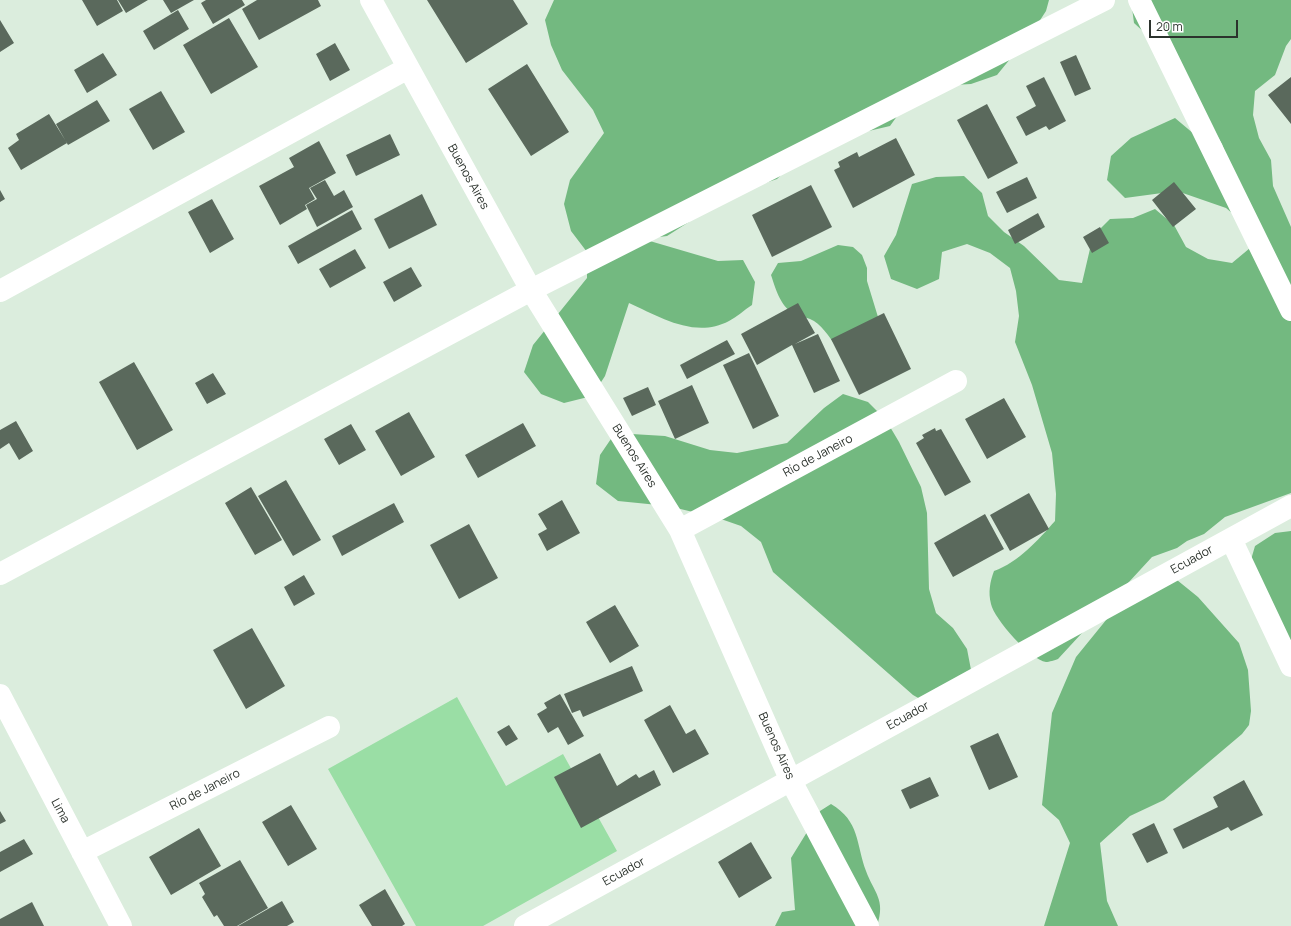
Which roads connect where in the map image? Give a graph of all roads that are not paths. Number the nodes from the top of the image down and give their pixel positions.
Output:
1 (371, 0) edge
2 (1104, 0) edge
3 (1139, 0) edge
4 (408, 68) junction
5 (531, 290) junction
6 (0, 291) edge
7 (1291, 310) edge
8 (956, 381) dead end
9 (1291, 506) edge
10 (680, 530) junction
11 (1231, 539) junction
12 (0, 574) edge
13 (1291, 666) edge
14 (0, 695) edge
15 (329, 727) dead end
16 (791, 781) junction
17 (82, 852) junction
18 (121, 926) edge
19 (525, 926) edge
20 (868, 926) edge

1 - 4 street, Buenos Aires
2 - 5 street
3 - 7 street
4 - 5 street, Buenos Aires
4 - 6 street
5 - 10 street, Buenos Aires
5 - 12 street
8 - 10 street, Río de Janeiro
9 - 11 street, Ecuador
10 - 16 street, Buenos Aires
11 - 13 street
11 - 16 street, Ecuador
14 - 17 street, Lima
15 - 17 street, Río de Janeiro
16 - 19 street, Ecuador
16 - 20 street, Buenos Aires
17 - 18 street, Lima

